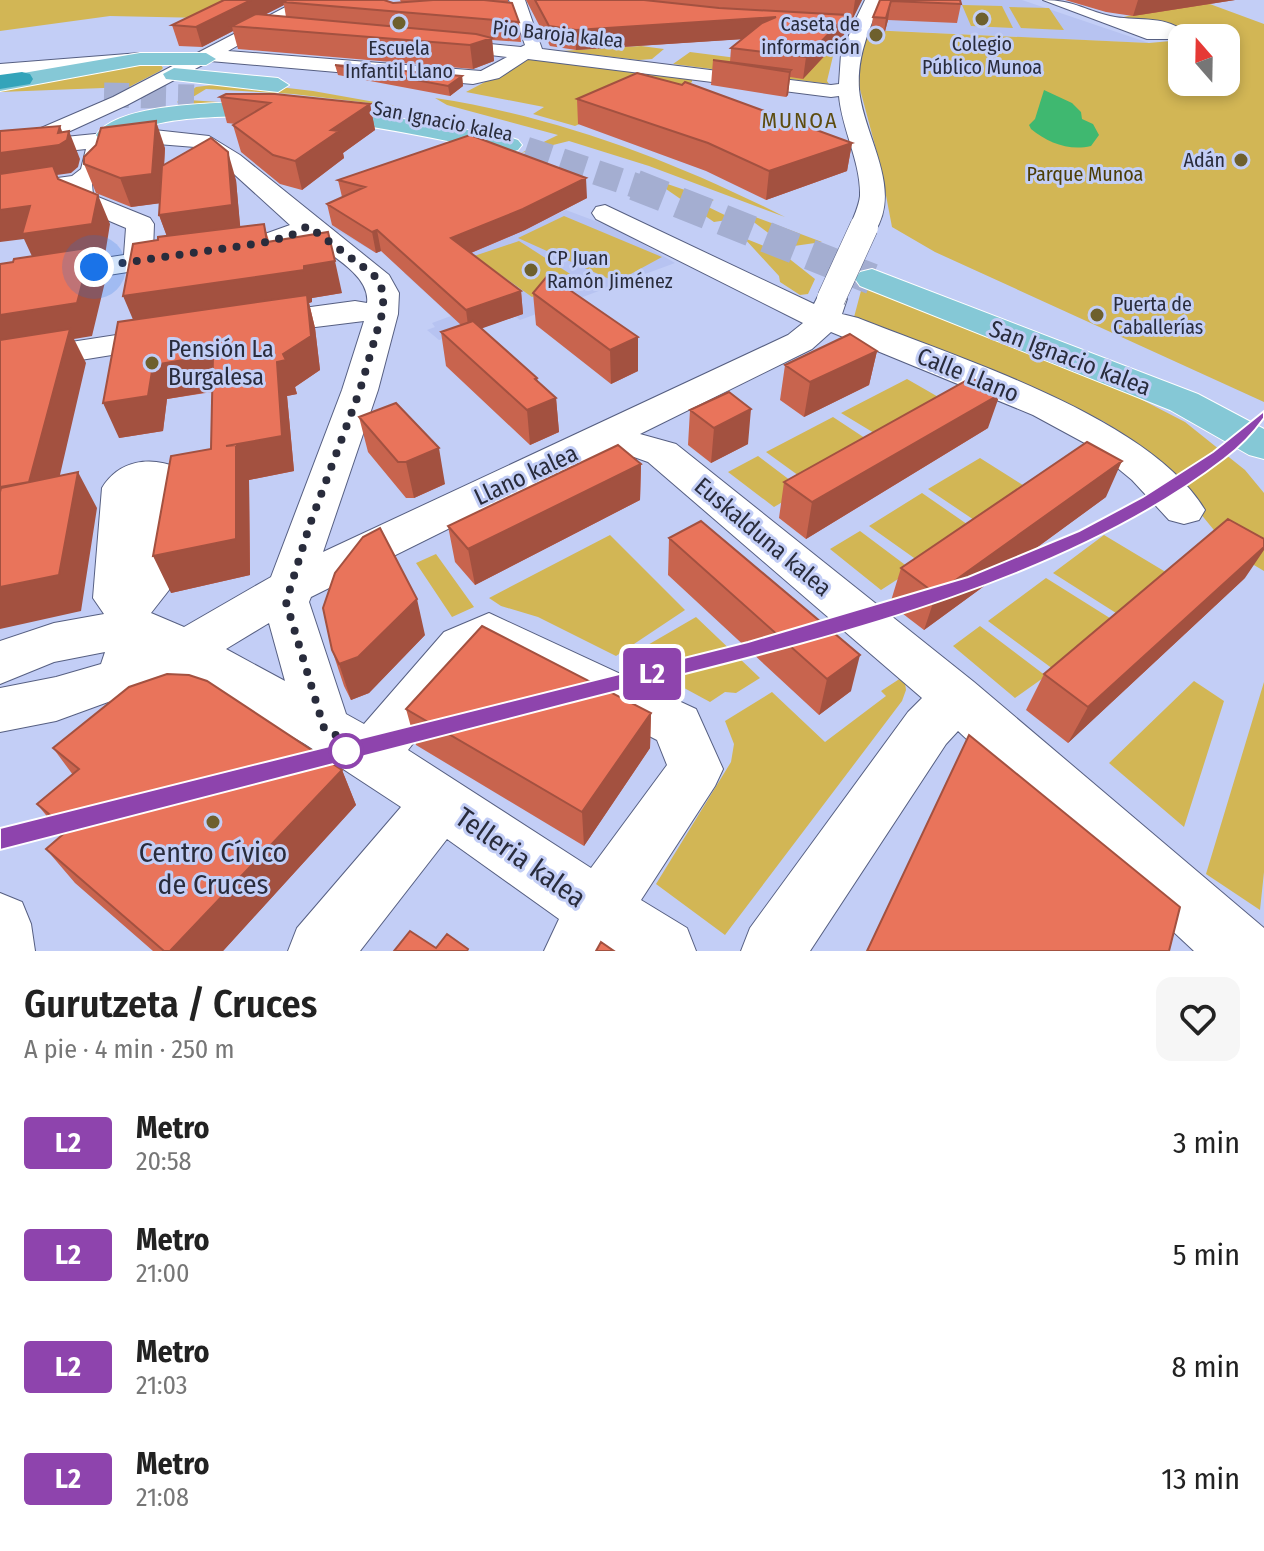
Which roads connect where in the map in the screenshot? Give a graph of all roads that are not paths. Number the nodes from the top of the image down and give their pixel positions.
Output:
1 (311, 0) edge
2 (1051, 0) edge
3 (520, 8) edge
4 (791, 8) edge
5 (500, 14) edge
6 (868, 14) edge
7 (777, 22) edge
8 (1120, 22) dead end
9 (261, 28) junction
10 (294, 31) edge
11 (415, 42) edge
12 (678, 48) edge
13 (524, 52) junction
14 (206, 57) junction
15 (654, 67) junction
16 (57, 68) junction
17 (0, 70) edge
18 (170, 76) junction
19 (5, 87) edge
20 (306, 88) dead end
21 (849, 88) junction
22 (205, 89) junction
23 (336, 93) dead end
24 (111, 114) junction
25 (517, 142) junction
26 (4, 151) edge
27 (79, 182) junction
28 (0, 194) edge
29 (605, 213) tunnel mouth
30 (308, 226) junction
31 (138, 260) junction
32 (1, 273) edge
33 (827, 310) junction
34 (382, 314) junction
35 (0, 363) edge
36 (1139, 386) junction
37 (1264, 418) edge
38 (592, 443) junction
39 (1264, 446) edge
40 (1264, 472) edge
41 (1184, 510) dead end
42 (293, 610) junction
43 (127, 617) junction
44 (184, 652) junction
45 (0, 664) edge
46 (118, 679) junction
47 (956, 697) junction
48 (0, 710) edge
49 (324, 728) junction
50 (370, 757) junction
51 (441, 803) junction
52 (0, 924) edge
53 (588, 932) edge
54 (3, 951) edge
55 (320, 951) edge
56 (664, 951) edge
57 (773, 951) edge
58 (1241, 951) edge

1 - 9 street
2 - 8 street
3 - 5 street
3 - 13 street
4 - 6 street
6 - 7 street
6 - 21 street
9 - 10 street
9 - 14 street
11 - 13 street, Pio Baroja kalea
12 - 15 street
13 - 14 street
13 - 15 street, Pio Baroja kalea
14 - 16 main road
14 - 18 street
14 - 22 main road
15 - 21 street, Pio Baroja kalea
16 - 17 street
16 - 19 main road
18 - 22 main road
18 - 24 street
19 - 24 main road
19 - 24 main road
20 - 22 main road
21 - 33 street, bridge
22 - 25 main road, San Ignacio kalea
23 - 25 main road
24 - 25 main road
24 - 26 street
24 - 26 street
24 - 27 street
24 - 30 street
27 - 28 street
27 - 31 street
29 - 33 street
30 - 31 street
30 - 34 street
31 - 32 street
33 - 38 street, Llano kalea
33 - 41 street, Calle Llano
34 - 35 street
34 - 42 street
36 - 37 main road, San Ignacio kalea
36 - 39 main road, San Ignacio kalea
36 - 40 main road
38 - 42 street, Llano kalea
38 - 47 street, Euskalduna kalea
42 - 44 street
42 - 49 street
43 - 44 street
43 - 45 street
43 - 46 street
44 - 46 street
44 - 49 street, Telleria kalea
46 - 48 street
47 - 57 street
47 - 58 street, Euskalduna kalea
49 - 50 street, Telleria kalea
50 - 51 street, Telleria kalea
50 - 53 street, Telleria kalea
51 - 53 street, Telleria kalea
51 - 55 street, Telleria kalea
52 - 54 street
53 - 56 street, Telleria kalea

